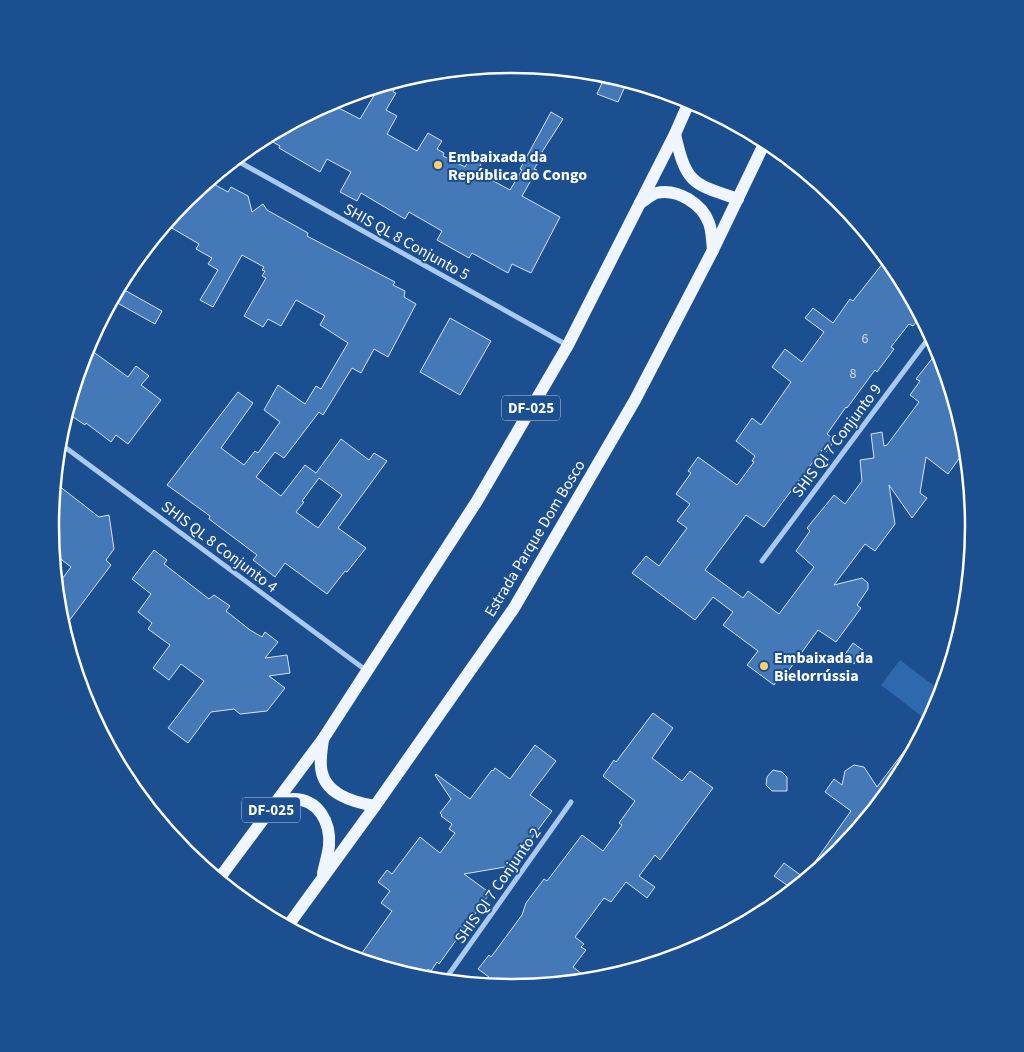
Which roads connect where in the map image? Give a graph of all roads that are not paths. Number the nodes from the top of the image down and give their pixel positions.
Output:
1 (687, 108) edge
2 (675, 134) junction
3 (762, 148) edge
4 (241, 163) edge
5 (738, 199) junction
6 (639, 204) junction
7 (713, 250) junction
8 (926, 342) edge
9 (568, 345) junction
10 (66, 448) edge
11 (762, 561) dead end
12 (368, 671) junction
13 (322, 739) junction
14 (571, 802) dead end
15 (274, 804) junction
16 (374, 806) junction
17 (222, 874) edge
18 (321, 880) junction
19 (291, 922) edge
20 (449, 974) edge

1 - 2 main road, DF-025
2 - 5 main road
2 - 6 main road, DF-025
3 - 5 main road, Estrada Parque Dom Bosco
4 - 9 street, SHIS QL 8 Conjunto 5
5 - 7 main road, Estrada Parque Dom Bosco
6 - 7 main road
6 - 9 main road, DF-025
7 - 16 main road, Estrada Parque Dom Bosco
8 - 11 street, SHIS QI 7 Conjunto 9
9 - 12 main road, DF-025
10 - 12 street, SHIS QL 8 Conjunto 4
12 - 13 main road, DF-025
13 - 15 main road, DF-025
13 - 16 main road
14 - 20 street, SHIS QI 7 Conjunto 2
15 - 17 main road, DF-025
15 - 18 main road
16 - 18 main road, Estrada Parque Dom Bosco
18 - 19 main road, Estrada Parque Dom Bosco

